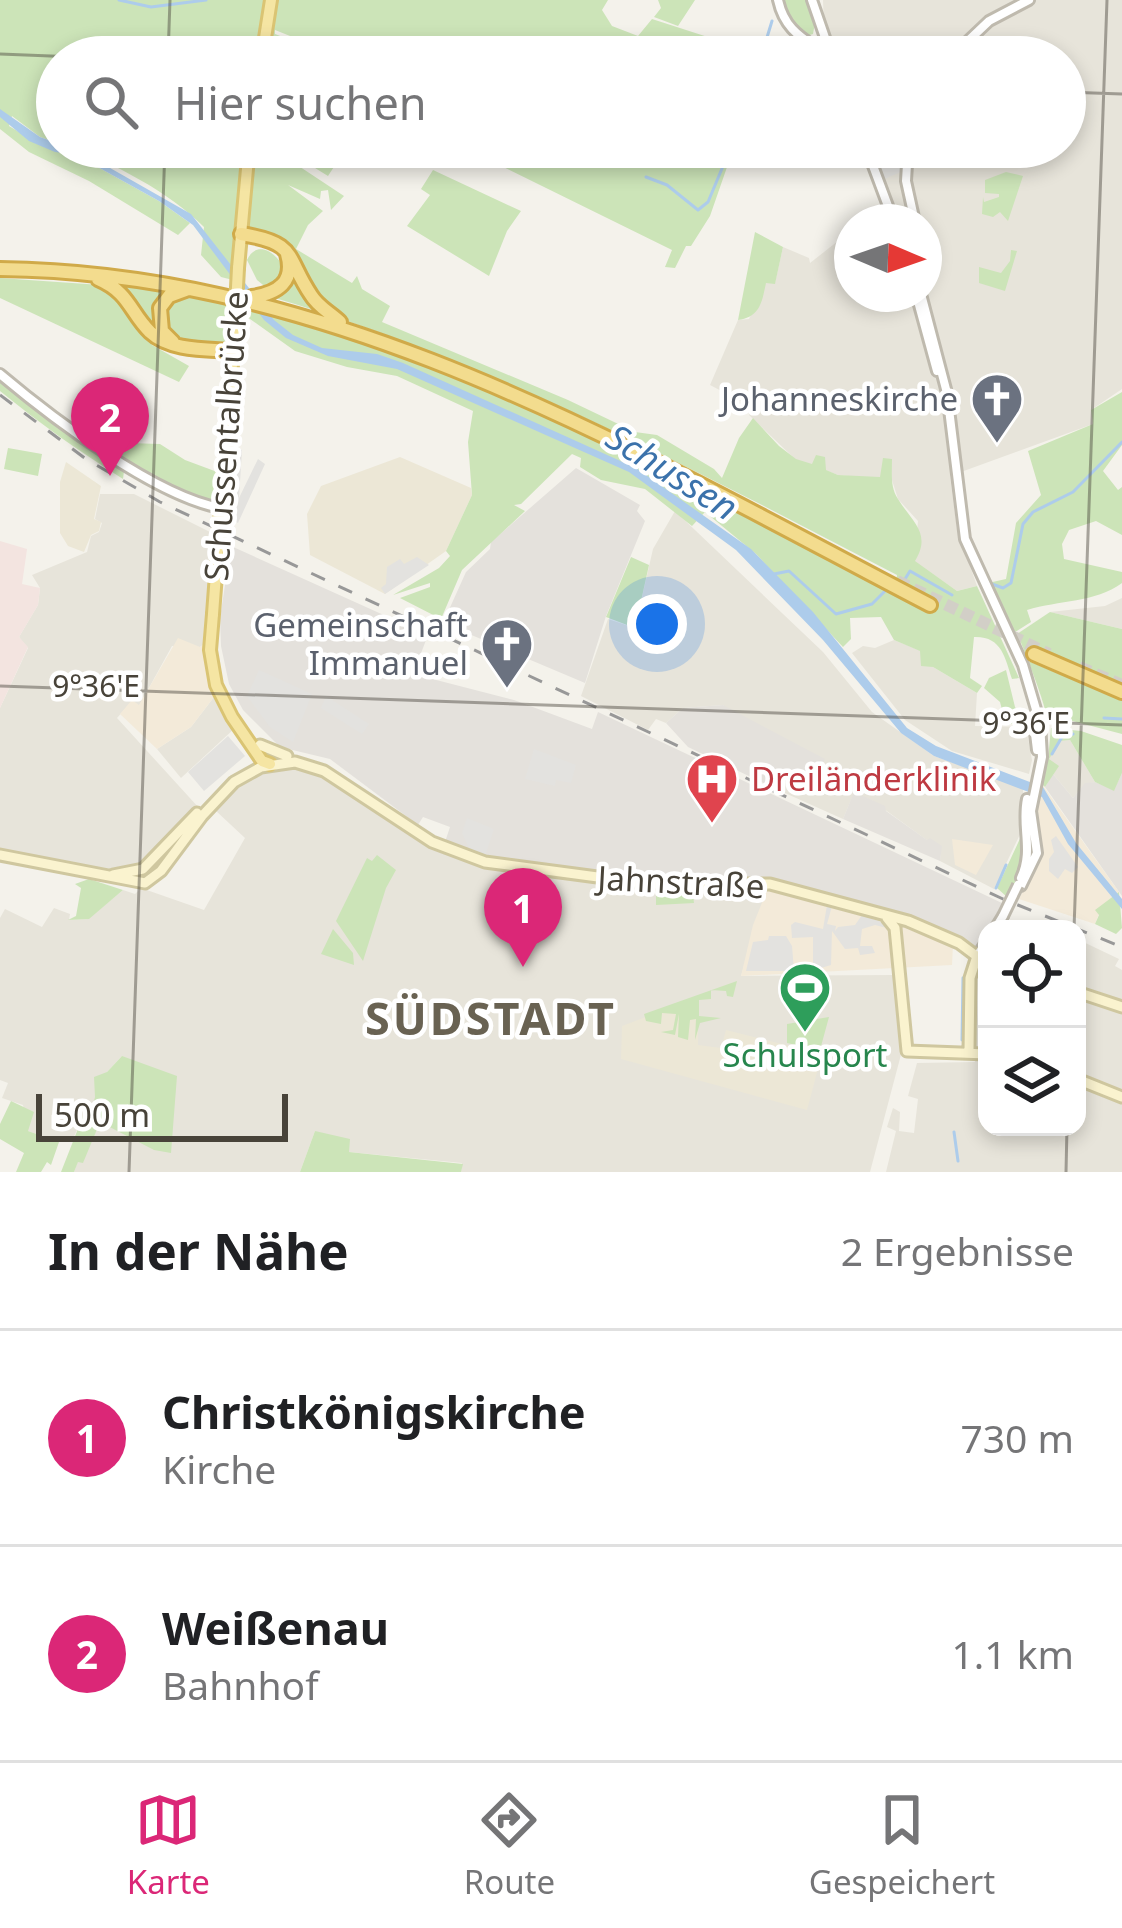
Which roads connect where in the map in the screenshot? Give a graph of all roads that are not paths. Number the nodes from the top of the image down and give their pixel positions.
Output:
1 (271, 0) edge
2 (778, 0) edge
3 (1029, 0) edge
4 (815, 3) edge
5 (265, 36) edge
6 (796, 36) edge
7 (811, 36) edge
8 (823, 36) edge
9 (973, 36) edge
10 (249, 168) edge
11 (874, 168) edge
12 (907, 168) edge
13 (887, 204) edge
14 (911, 204) edge
15 (249, 235) junction
16 (283, 248) junction
17 (240, 250) joint
18 (0, 267) edge
19 (91, 272) junction
20 (195, 286) junction
21 (258, 299) junction
22 (924, 312) edge
23 (340, 322) junction
24 (235, 325) junction
25 (160, 334) junction
26 (216, 350) junction
27 (233, 351) junction
28 (0, 374) edge
29 (222, 487) junction
30 (204, 504) junction
31 (220, 508) junction
32 (897, 580) tunnel mouth
33 (931, 605) dead end
34 (1034, 654) tunnel mouth
35 (1122, 692) edge
36 (255, 743) junction
37 (287, 756) junction
38 (262, 763) junction
39 (344, 779) junction
40 (0, 855) edge
41 (101, 875) junction
42 (883, 915) junction
43 (1002, 920) edge
44 (922, 927) junction
45 (895, 928) junction
46 (978, 951) edge
47 (978, 968) edge
48 (1086, 995) edge
49 (1122, 1007) edge
50 (969, 1051) junction
51 (978, 1052) edge
52 (1086, 1083) edge
53 (1121, 1097) edge

1 - 5 main road
2 - 6 street
3 - 9 street
4 - 7 street
4 - 8 street
10 - 15 main road
11 - 13 street
12 - 14 street
15 - 16 highway
15 - 17 highway
16 - 21 highway
16 - 23 highway
17 - 24 main road, Schussentalbrücke, bridge
18 - 19 highway
19 - 20 highway
19 - 25 highway
20 - 21 highway
20 - 25 highway
21 - 23 highway
21 - 33 highway
22 - 43 street, bridge
23 - 32 highway
24 - 26 highway
24 - 27 main road, Schussentalbrücke
25 - 26 highway
26 - 27 highway
27 - 29 main road, Schussentalbrücke
28 - 30 street
29 - 30 street
29 - 31 main road, Schussentalbrücke
30 - 31 street
31 - 36 main road, Schussentalbrücke, bridge
34 - 35 highway
36 - 37 main road
36 - 38 main road, Schussentalbrücke
37 - 38 main road, Jahnstraße
37 - 39 main road, Jahnstraße
38 - 39 main road, Jahnstraße
38 - 41 main road, Jahnstraße
38 - 41 main road, Jahnstraße
39 - 42 main road, Jahnstraße
40 - 41 main road
42 - 44 main road, Jahnstraße
42 - 45 main road
44 - 45 main road
44 - 46 main road, Jahnstraße
45 - 50 main road
47 - 50 main road
48 - 49 main road
50 - 51 main road
52 - 53 main road

